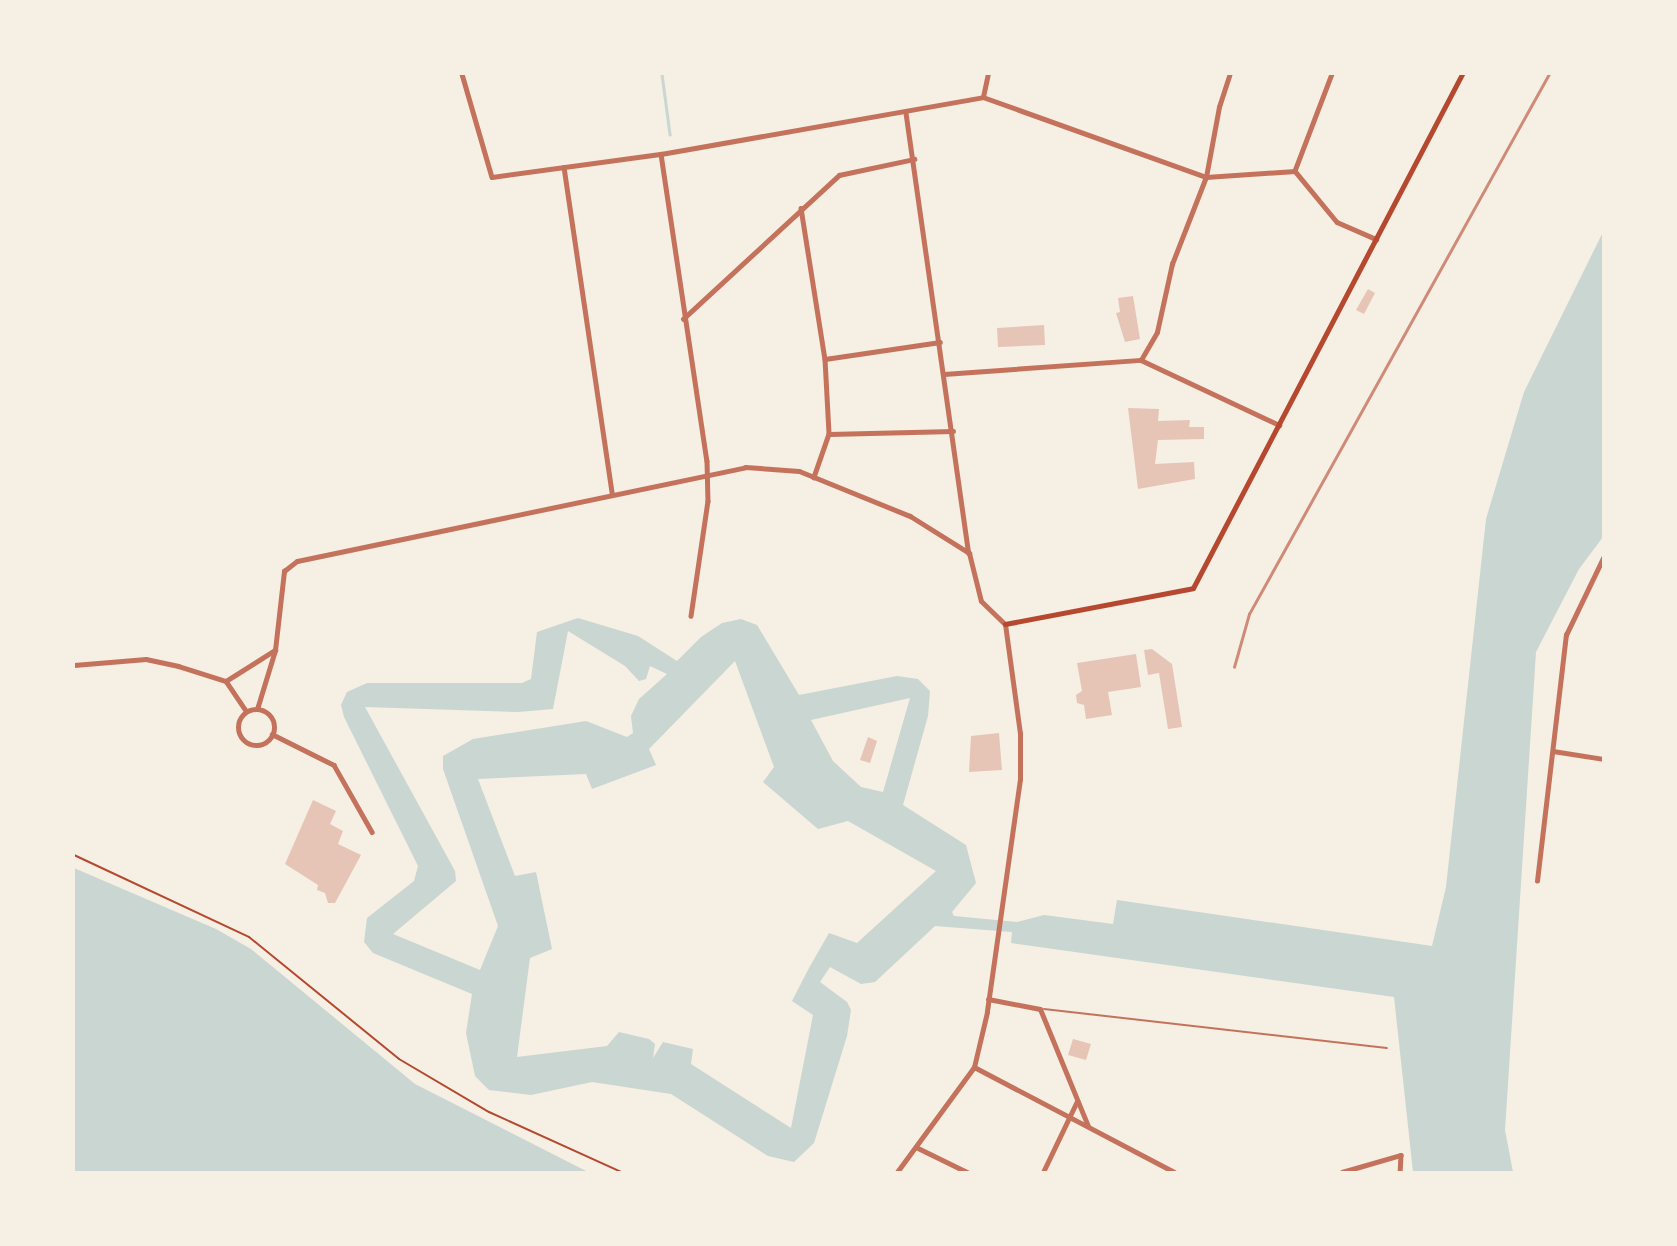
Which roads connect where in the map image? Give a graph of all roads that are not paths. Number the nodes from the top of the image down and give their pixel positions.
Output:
1 (462, 74) edge
2 (988, 74) edge
3 (1230, 74) edge
4 (1332, 74) edge
5 (1462, 74) edge
6 (983, 97) junction
7 (906, 113) junction
8 (661, 154) junction
9 (914, 159) junction
10 (564, 167) junction
11 (1296, 171) junction
12 (1206, 177) junction
13 (801, 207) junction
14 (1377, 239) junction
15 (682, 320) junction
16 (940, 342) junction
17 (825, 359) junction
18 (1141, 360) junction
19 (944, 374) junction
20 (1279, 425) junction
21 (953, 431) junction
22 (829, 434) junction
23 (708, 474) junction
24 (814, 477) junction
25 (612, 494) junction
26 (970, 553) junction
27 (1604, 556) edge
28 (691, 616) dead end
29 (1005, 624) junction
30 (275, 650) junction
31 (74, 665) edge
32 (226, 681) junction
33 (257, 709) junction
34 (246, 712) junction
35 (272, 734) junction
36 (1553, 751) junction
37 (1604, 759) edge
38 (372, 832) dead end
39 (1537, 881) dead end
40 (988, 999) junction
41 (1040, 1009) junction
42 (1387, 1048) dead end
43 (974, 1067) junction
44 (1077, 1101) junction
45 (1069, 1117) junction
46 (1088, 1126) junction
47 (916, 1147) junction
48 (897, 1172) edge
49 (967, 1172) edge
50 (1043, 1172) edge
51 (1174, 1172) edge
52 (1342, 1172) edge
53 (1400, 1172) edge

1 - 10 street
2 - 6 street
3 - 12 street
4 - 11 street
5 - 14 main road
6 - 7 street
6 - 12 street
7 - 8 street
7 - 9 street
8 - 10 street
8 - 15 street
9 - 13 street
9 - 16 street
10 - 25 street
11 - 12 street
11 - 14 street
12 - 18 street
13 - 15 street
13 - 17 street
14 - 20 main road
15 - 23 street
16 - 17 street
16 - 19 street
17 - 22 street
18 - 19 street
18 - 20 street
19 - 21 street
20 - 29 main road
21 - 22 street
21 - 26 street
22 - 24 street
23 - 24 street
23 - 25 street
23 - 28 street
24 - 26 street
25 - 30 street
26 - 29 street
27 - 36 street
29 - 40 street
30 - 32 street
30 - 33 street
31 - 32 street
32 - 34 street
33 - 34 street
33 - 35 street
34 - 35 street
35 - 38 street
36 - 37 street
36 - 39 street
40 - 41 street
40 - 43 street
41 - 42 lane
41 - 44 street
43 - 45 street
43 - 47 street
44 - 45 street
44 - 46 street
45 - 46 street
45 - 50 street
46 - 51 street
47 - 48 street
47 - 49 street
52 - 53 street

